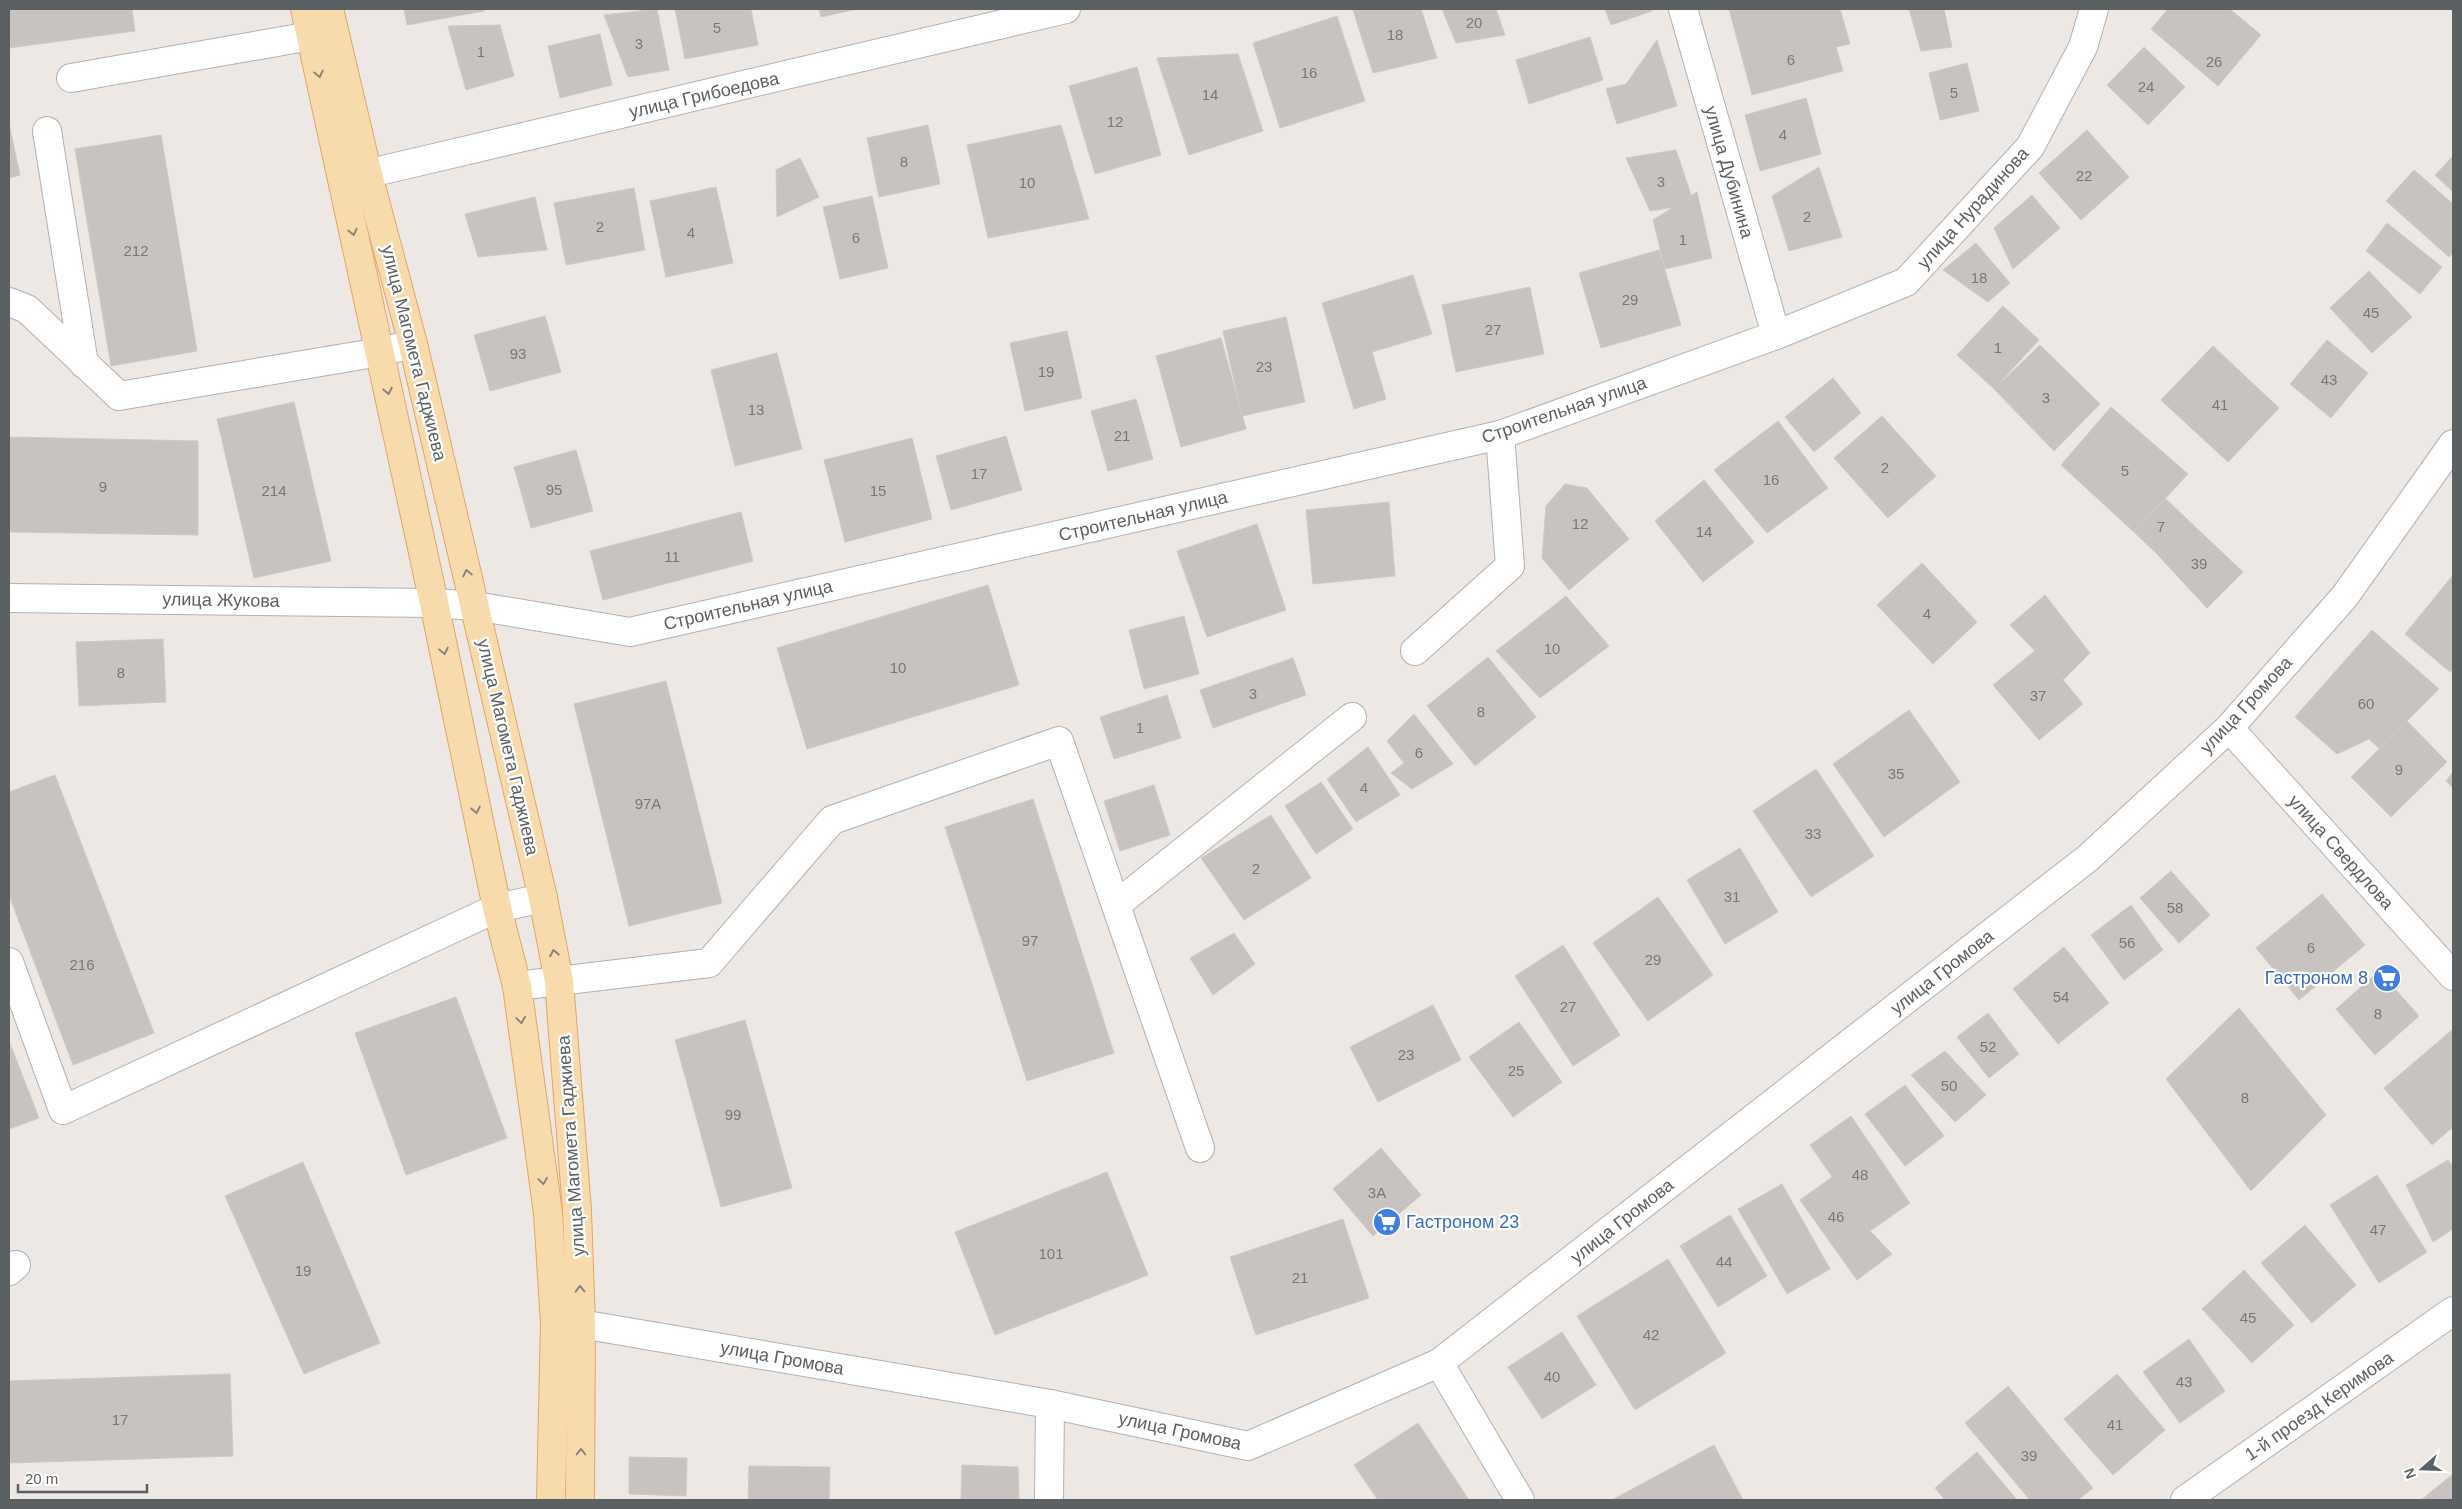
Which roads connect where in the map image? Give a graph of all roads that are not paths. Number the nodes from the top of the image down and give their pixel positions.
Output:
1 (305, 9) edge
2 (1066, 9) edge
3 (1683, 9) edge
4 (2094, 9) edge
5 (324, 25) edge
6 (71, 78) dead end
7 (47, 131) dead end
8 (368, 175) junction
9 (341, 179) junction
10 (9, 302) edge
11 (1836, 310) joint
12 (1776, 335) junction
13 (413, 344) junction
14 (380, 352) junction
15 (84, 364) junction
16 (1500, 435) junction
17 (2452, 447) edge
18 (9, 598) edge
19 (434, 603) junction
20 (475, 606) junction
21 (1415, 651) dead end
22 (1352, 718) dead end
23 (2229, 728) junction
24 (543, 898) junction
25 (1116, 905) junction
26 (496, 908) junction
27 (9, 962) edge
28 (2453, 976) edge
29 (560, 981) junction
30 (516, 986) junction
31 (1200, 1148) dead end
32 (2453, 1311) edge
33 (568, 1323) junction
34 (1439, 1363) junction
35 (1050, 1404) junction
36 (551, 1500) edge
37 (580, 1500) edge
38 (1049, 1500) edge
39 (1520, 1500) edge
40 (2186, 1500) edge

1 - 5 main road, улица Магомета Гаджиева
2 - 8 street, улица Грибоедова
3 - 12 street, улица Дубинина
4 - 11 street, улица Нурадинова
5 - 6 street
5 - 8 main road, улица Магомета Гаджиева
5 -> 9 main road, улица Магомета Гаджиева
7 - 15 street
8 - 9 street, улица Грибоедова
8 - 13 main road, улица Магомета Гаджиева
9 -> 14 main road, улица Магомета Гаджиева
10 - 15 street
11 - 12 street, Строительная улица
12 - 16 street, Строительная улица
13 - 14 street
20 -> 13 main road, улица Магомета Гаджиева
14 - 15 street
14 -> 19 main road, улица Магомета Гаджиева
16 - 20 street, Строительная улица
16 - 21 street
17 - 23 street, улица Громова
18 - 19 street, улица Жукова
19 - 20 street, Строительная улица
19 -> 26 main road, улица Магомета Гаджиева
20 - 24 main road, улица Магомета Гаджиева
22 - 25 street
23 - 28 street, улица Свердлова
23 - 34 street, улица Громова
24 - 26 street
29 -> 24 main road, улица Магомета Гаджиева
25 - 29 street
25 - 31 street
26 - 27 street
26 - 30 main road, улица Магомета Гаджиева
29 - 30 street
33 -> 29 main road, улица Магомета Гаджиева
30 -> 33 main road, улица Магомета Гаджиева
32 - 40 street, 1-й проезд Керимова
33 - 35 street, улица Громова
33 - 36 main road, улица Магомета Гаджиева
37 -> 33 main road, улица Магомета Гаджиева
34 - 35 street, улица Громова
34 - 39 street
35 - 38 street

